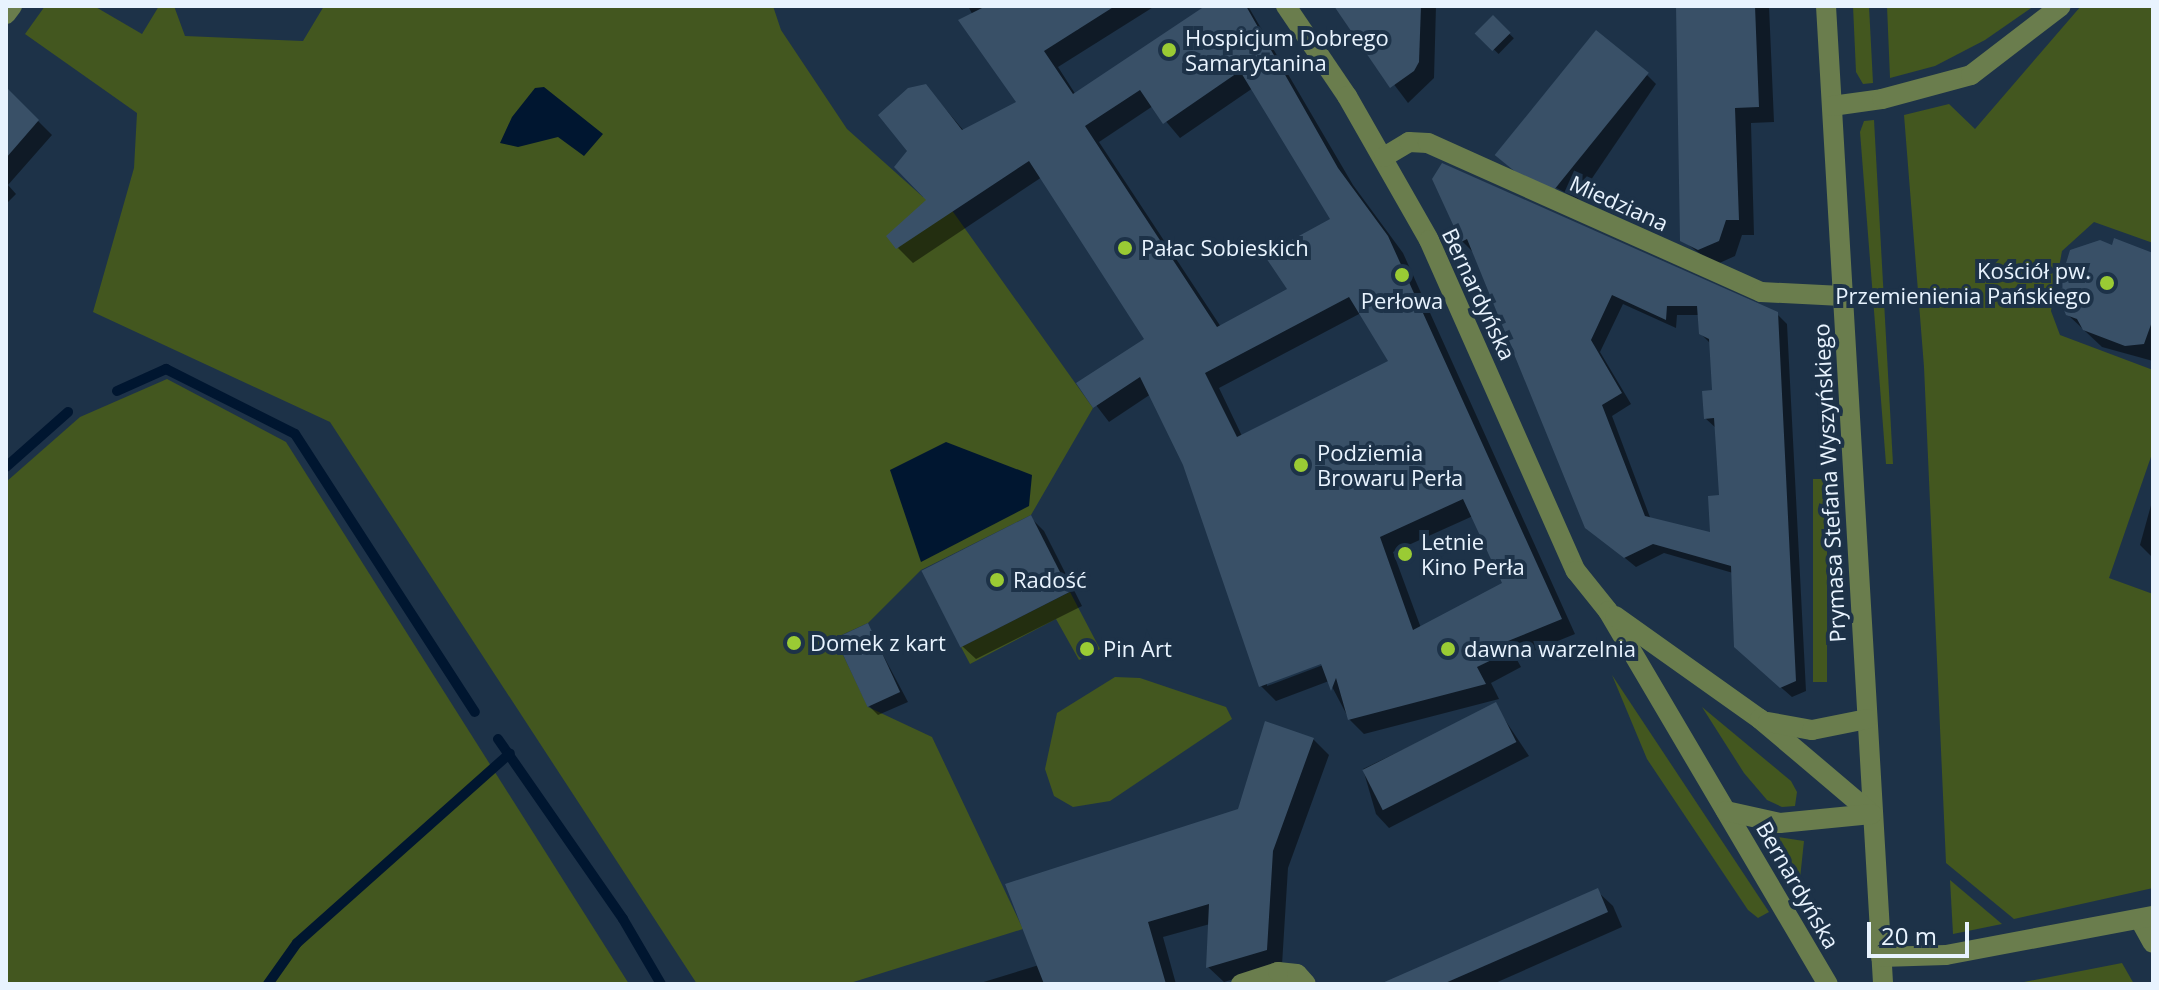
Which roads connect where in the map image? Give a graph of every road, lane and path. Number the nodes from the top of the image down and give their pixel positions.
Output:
1 (12, 6) edge
2 (1286, 6) edge
3 (1826, 6) edge
4 (2061, 6) edge
5 (6, 14) edge
6 (1832, 106) junction
7 (1384, 157) junction
8 (1842, 296) junction
9 (1608, 611) junction
10 (1760, 719) junction
11 (1867, 719) junction
12 (1726, 811) junction
13 (1872, 814) junction
14 (2146, 918) edge
15 (2153, 943) edge
16 (1881, 957) junction
17 (1241, 984) edge
18 (1306, 984) edge
19 (1828, 984) edge
20 (1883, 984) edge

1 - 5 street
2 - 7 street, Bernardyńska
3 - 6 street, Prymasa Stefana Wyszyńskiego
4 - 6 street
6 - 8 street, Prymasa Stefana Wyszyńskiego
7 - 8 street, Miedziana
7 - 9 street, Bernardyńska
8 - 11 street, Prymasa Stefana Wyszyńskiego
9 - 10 street, Bernardyńska
9 - 12 street, Bernardyńska
10 - 11 street, Bernardyńska
10 - 13 street, Bernardyńska
11 - 13 street, Prymasa Stefana Wyszyńskiego
12 - 13 street, Bernardyńska
12 - 19 street, Bernardyńska
13 - 16 street, Prymasa Stefana Wyszyńskiego
14 - 15 street
14 - 16 street
16 - 20 street, Prymasa Stefana Wyszyńskiego
17 - 18 street

